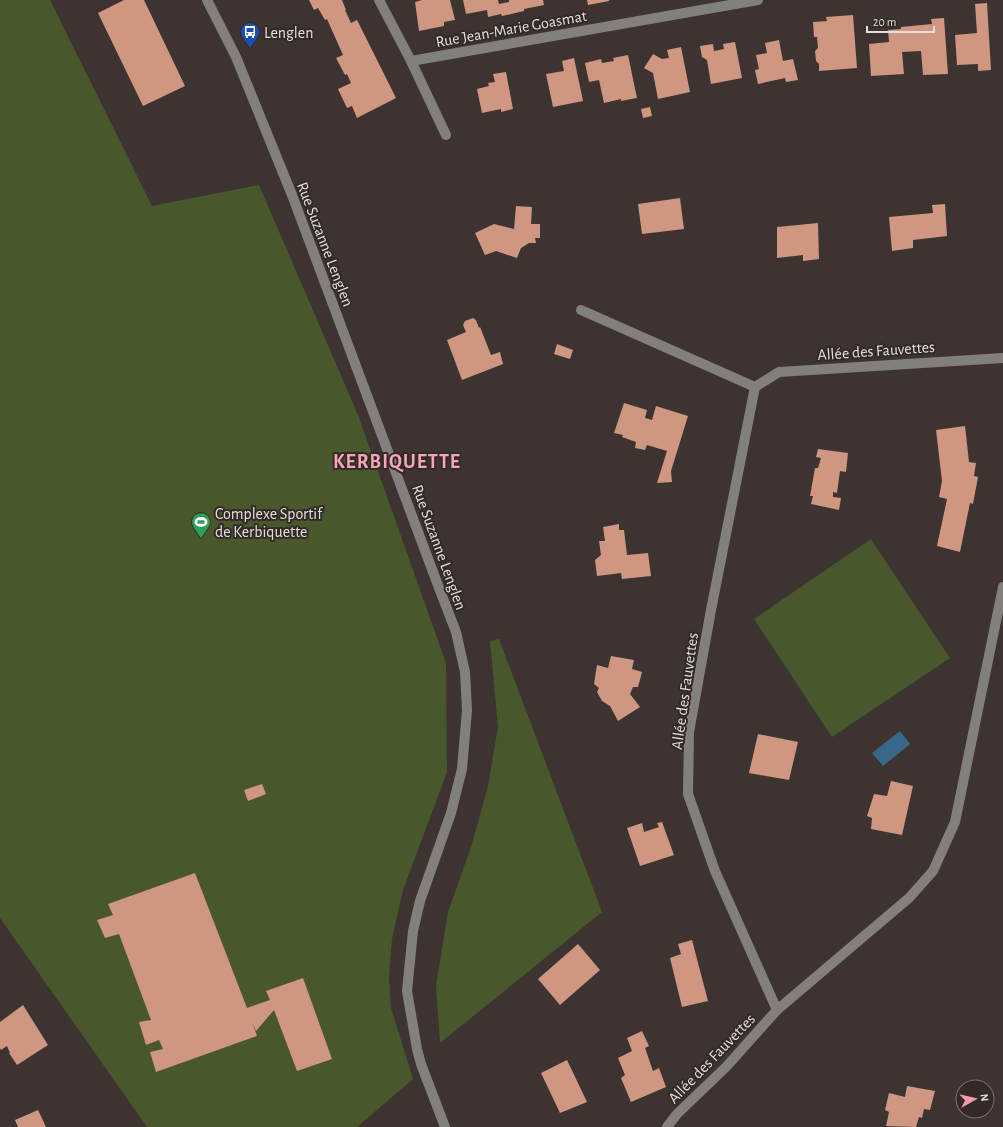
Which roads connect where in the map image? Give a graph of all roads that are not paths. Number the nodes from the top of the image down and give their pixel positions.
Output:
1 (207, 0) edge
2 (379, 0) edge
3 (758, 0) edge
4 (411, 61) junction
5 (446, 135) dead end
6 (581, 310) dead end
7 (1003, 358) edge
8 (755, 386) junction
9 (1003, 587) edge
10 (777, 1010) junction
11 (445, 1127) edge
12 (667, 1127) edge

1 - 11 street, Rue Suzanne Lenglen
2 - 4 street
3 - 4 street, Rue Jean-Marie Goasmat
4 - 5 street
6 - 8 street
7 - 8 street, Allée des Fauvettes
8 - 10 street, Allée des Fauvettes
9 - 10 street, Allée des Fauvettes
10 - 12 street, Allée des Fauvettes

